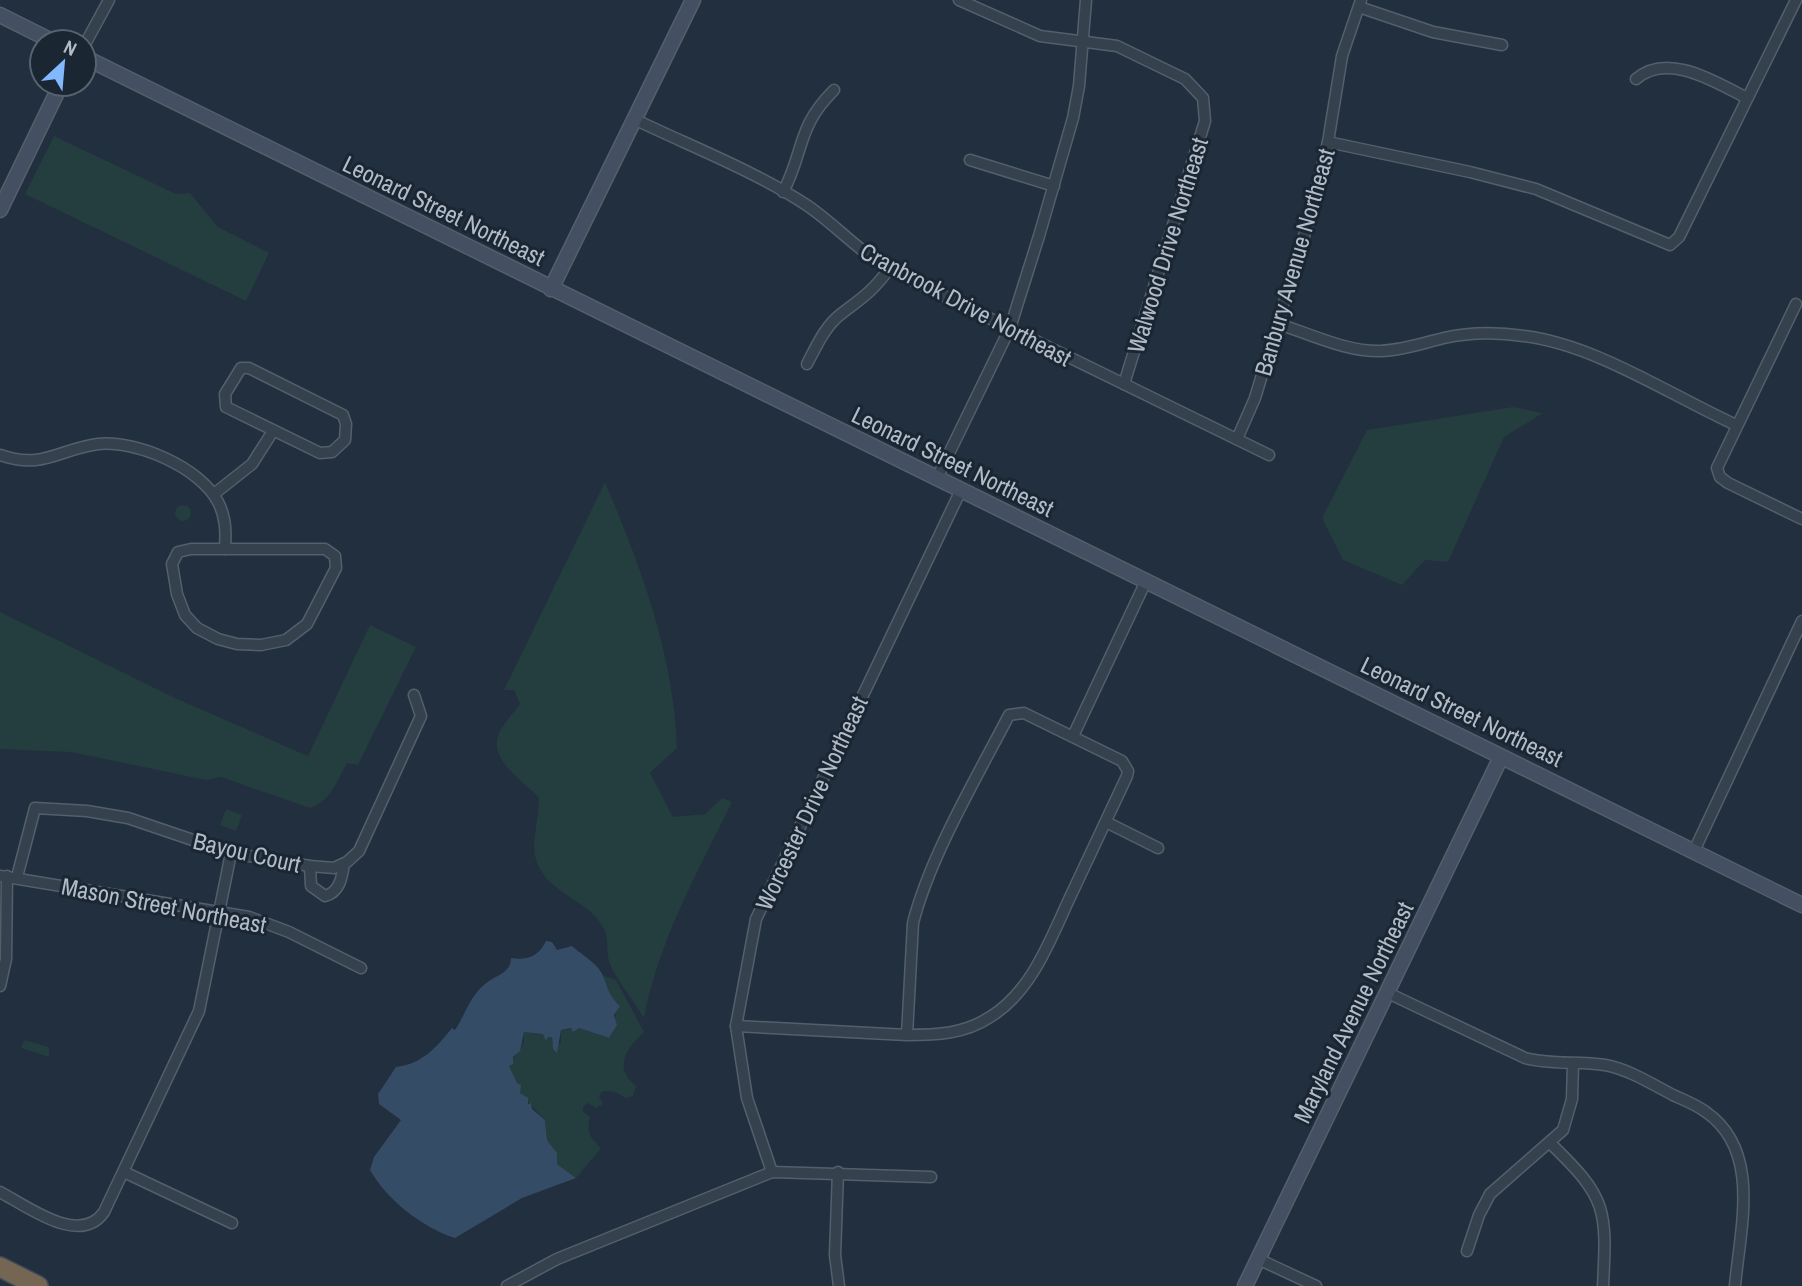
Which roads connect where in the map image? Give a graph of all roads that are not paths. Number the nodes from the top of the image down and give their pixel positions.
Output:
1 (109, 0) edge
2 (693, 0) edge
3 (959, 0) edge
4 (1086, 0) edge
5 (1796, 0) edge
6 (1360, 3) edge
7 (0, 16) edge
8 (94, 28) edge
9 (28, 29) edge
10 (1083, 41) junction
11 (1502, 45) dead end
12 (98, 64) edge
13 (1636, 79) dead end
14 (834, 90) dead end
15 (54, 98) edge
16 (1747, 98) junction
17 (634, 119) junction
18 (1328, 142) junction
19 (970, 160) dead end
20 (1054, 186) junction
21 (783, 192) junction
22 (0, 210) edge
23 (889, 269) junction
24 (551, 289) junction
25 (1796, 304) dead end
26 (1278, 324) junction
27 (1010, 328) junction
28 (807, 364) dead end
29 (1124, 384) junction
30 (1736, 425) junction
31 (273, 431) junction
32 (1237, 439) junction
33 (0, 455) edge
34 (1269, 455) dead end
35 (937, 478) junction
36 (961, 490) junction
37 (214, 494) junction
38 (1802, 519) edge
39 (225, 549) junction
40 (1146, 581) junction
41 (1802, 621) edge
42 (414, 695) dead end
43 (1073, 736) junction
44 (1501, 757) junction
45 (1106, 822) junction
46 (1158, 848) dead end
47 (1694, 851) junction
48 (231, 853) junction
49 (344, 863) junction
50 (310, 866) junction
51 (8, 877) edge
52 (1802, 905) edge
53 (218, 911) junction
54 (361, 968) dead end
55 (0, 986) edge
56 (1388, 993) junction
57 (736, 1026) junction
58 (907, 1035) junction
59 (1573, 1064) junction
60 (1551, 1144) junction
61 (124, 1171) junction
62 (772, 1172) junction
63 (838, 1172) junction
64 (931, 1177) dead end
65 (0, 1192) edge
66 (232, 1223) dead end
67 (1467, 1251) dead end
68 (1258, 1259) junction
69 (0, 1268) edge
70 (38, 1286) edge
71 (507, 1286) edge
72 (839, 1286) edge
73 (1245, 1286) edge
74 (1316, 1286) edge
75 (1603, 1286) edge
76 (1735, 1286) edge

1 - 8 street
2 - 17 main road
3 - 10 street
4 - 10 street
5 - 16 street
6 - 11 street
6 - 18 street, Banbury Avenue Northeast
7 - 9 main road
10 - 20 street
10 - 29 street, Walwood Drive Northeast
12 - 24 main road, Leonard Street Northeast
13 - 16 street
14 - 21 street
15 - 22 main road
16 - 18 street
17 - 21 street, Cranbrook Drive Northeast
17 - 24 main road
18 - 26 street, Banbury Avenue Northeast
19 - 20 street
20 - 27 street
21 - 23 street, Cranbrook Drive Northeast
23 - 27 street, Cranbrook Drive Northeast
23 - 28 street
24 - 35 main road, Leonard Street Northeast
25 - 30 street
26 - 30 street
26 - 32 street, Banbury Avenue Northeast
27 - 29 street, Cranbrook Drive Northeast
27 - 35 street
29 - 32 street, Cranbrook Drive Northeast
30 - 38 street
31 - 31 street
31 - 37 street
32 - 34 street, Cranbrook Drive Northeast
33 - 37 street
35 - 36 main road, Leonard Street Northeast
36 - 40 main road, Leonard Street Northeast
36 - 57 street, Worcester Drive Northeast
37 - 39 street
39 - 39 street
40 - 43 street
40 - 44 main road, Leonard Street Northeast
41 - 47 street
42 - 49 street
43 - 45 street
43 - 58 street
44 - 47 main road, Leonard Street Northeast
44 - 56 main road, Maryland Avenue Northeast
45 - 46 street
45 - 58 street
47 - 52 main road, Leonard Street Northeast
48 - 50 street, Bayou Court
48 - 51 street, Bayou Court
48 - 53 street
49 - 50 street, Bayou Court
49 - 50 street
51 - 53 street, Mason Street Northeast
51 - 55 street
53 - 54 street, Mason Street Northeast
53 - 61 street
56 - 59 street
56 - 68 main road, Maryland Avenue Northeast
57 - 58 street
57 - 62 street, Worcester Drive Northeast
59 - 60 street
59 - 76 street
60 - 67 street
60 - 75 street
61 - 65 street
61 - 66 street
62 - 63 street
62 - 71 street
63 - 64 street
63 - 72 street
68 - 73 main road, Maryland Avenue Northeast
68 - 74 street
69 - 70 highway

